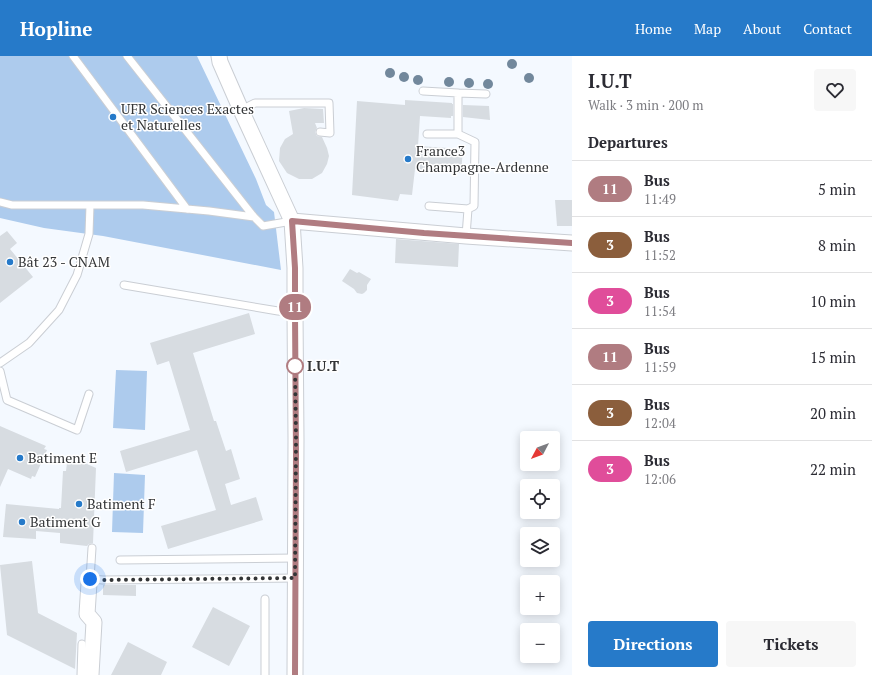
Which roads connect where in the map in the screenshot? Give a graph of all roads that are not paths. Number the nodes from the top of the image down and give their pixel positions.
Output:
1 (73, 56) edge
2 (127, 56) edge
3 (219, 56) edge
4 (423, 91) dead end
5 (458, 93) junction
6 (486, 94) dead end
7 (241, 110) junction
8 (320, 132) dead end
9 (427, 134) dead end
10 (458, 134) junction
11 (0, 202) edge
12 (90, 205) junction
13 (429, 206) dead end
14 (186, 209) junction
15 (468, 209) junction
16 (254, 217) junction
17 (292, 221) junction
18 (466, 236) junction
19 (572, 243) edge
20 (124, 285) dead end
21 (295, 313) junction
22 (0, 363) edge
23 (0, 371) edge
24 (89, 394) dead end
25 (92, 548) dead end
26 (295, 558) junction
27 (120, 560) dead end
28 (295, 578) junction
29 (89, 583) dead end
30 (265, 599) dead end
31 (82, 644) dead end
32 (81, 675) edge
33 (91, 675) edge
34 (264, 675) edge
35 (295, 675) edge

1 - 14 lane
2 - 16 lane
3 - 7 street
4 - 5 lane
5 - 6 lane
5 - 10 lane
7 - 8 lane
7 - 17 street
9 - 10 lane
10 - 15 lane
11 - 12 lane
12 - 14 lane
12 - 22 lane
13 - 15 lane
14 - 16 lane
15 - 18 lane
16 - 17 lane
17 - 18 street
17 - 21 street
18 - 19 street
20 - 21 lane
21 - 26 street
23 - 24 lane
25 - 28 lane
26 - 27 lane
26 - 28 street
28 - 35 street
29 - 33 street
30 - 34 lane
31 - 32 lane

